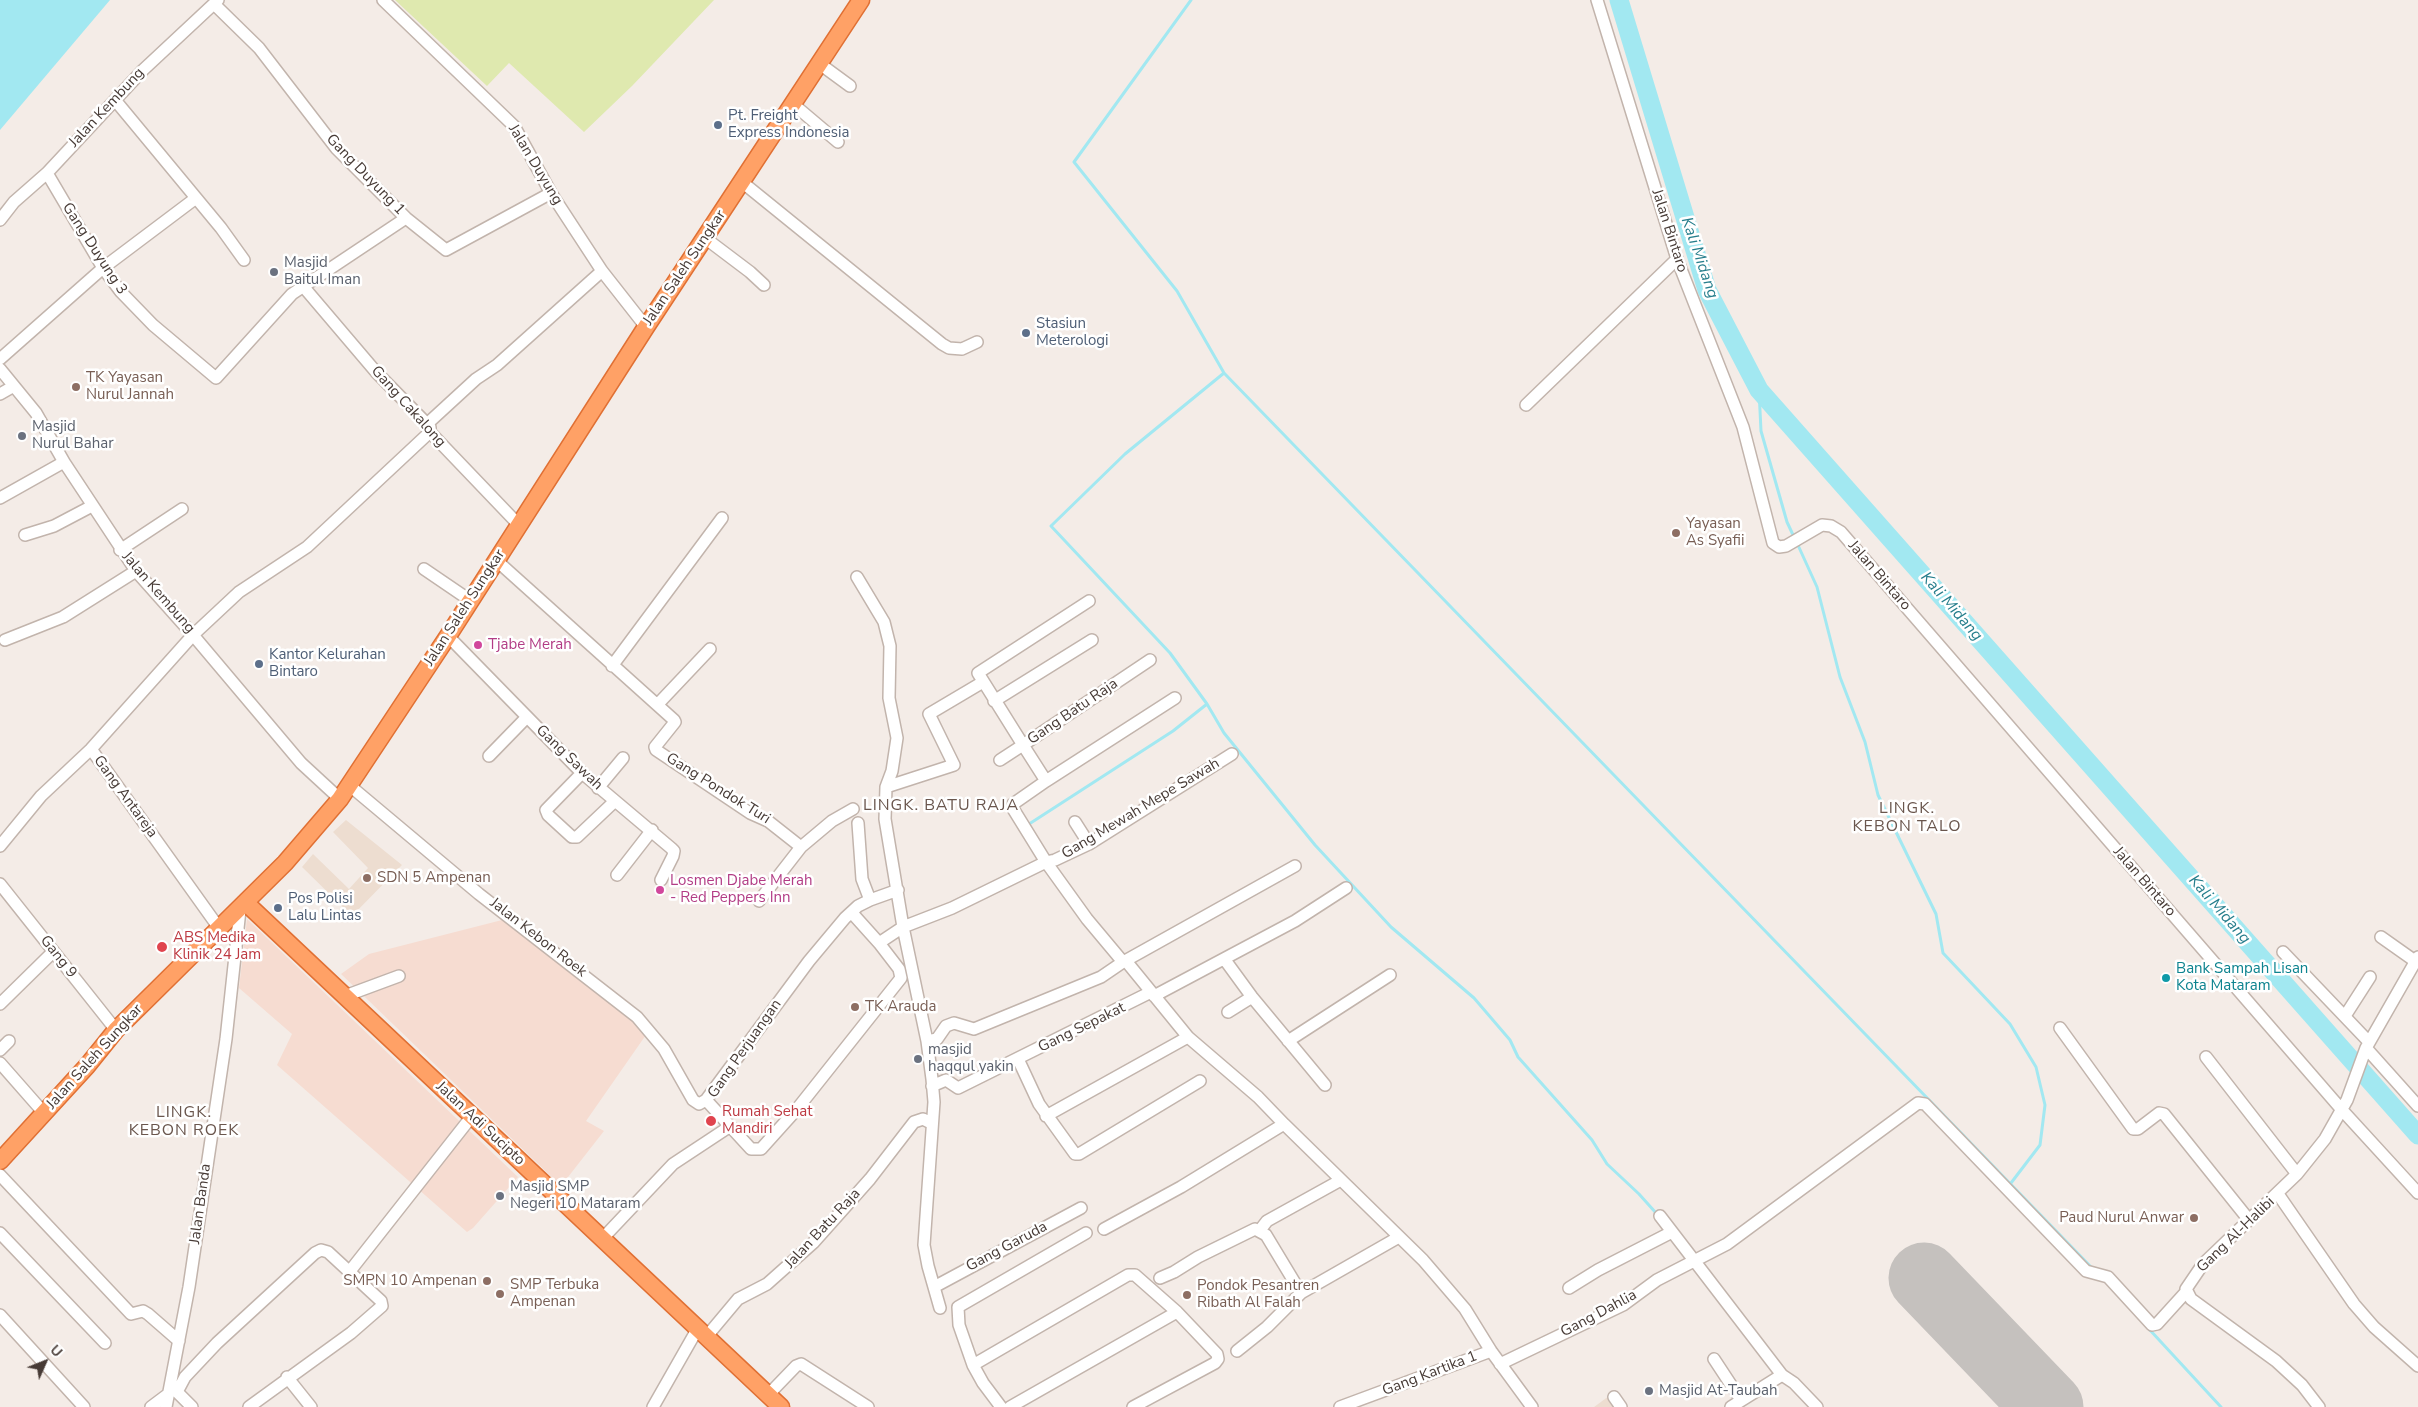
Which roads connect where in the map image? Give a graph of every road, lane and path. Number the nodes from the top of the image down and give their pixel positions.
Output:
1 (383, 0) edge
2 (862, 0) edge
3 (1597, 0) edge
4 (216, 2) edge
5 (820, 64) junction
6 (850, 86) dead end
7 (115, 100) junction
8 (793, 104) junction
9 (838, 142) dead end
10 (46, 173) junction
11 (742, 182) junction
12 (551, 193) junction
13 (196, 198) junction
14 (406, 218) junction
15 (0, 220) edge
16 (706, 238) junction
17 (1677, 259) junction
18 (244, 260) dead end
19 (103, 268) junction
20 (602, 271) junction
21 (302, 285) junction
22 (764, 285) dead end
23 (646, 327) junction
24 (978, 342) dead end
25 (0, 359) edge
26 (0, 370) edge
27 (14, 386) junction
28 (0, 394) edge
29 (1526, 405) dead end
30 (429, 428) junction
31 (64, 462) junction
32 (0, 498) edge
33 (92, 506) junction
34 (182, 509) dead end
35 (722, 518) dead end
36 (518, 524) junction
37 (25, 535) dead end
38 (120, 550) junction
39 (496, 560) junction
40 (424, 569) dead end
41 (136, 571) junction
42 (857, 577) dead end
43 (470, 601) junction
44 (1090, 601) dead end
45 (193, 635) junction
46 (448, 636) junction
47 (5, 640) dead end
48 (1092, 640) dead end
49 (710, 649) dead end
50 (1150, 660) dead end
51 (612, 666) junction
52 (983, 682) junction
53 (1175, 698) dead end
54 (994, 701) junction
55 (658, 704) junction
56 (527, 717) junction
57 (1023, 745) junction
58 (91, 749) junction
59 (1232, 754) dead end
60 (490, 756) dead end
61 (623, 758) dead end
62 (1000, 760) dead end
63 (582, 773) junction
64 (1046, 781) junction
65 (349, 784) junction
66 (886, 787) junction
67 (598, 788) junction
68 (340, 799) junction
69 (615, 801) junction
70 (853, 810) dead end
71 (1075, 822) dead end
72 (858, 824) dead end
73 (652, 830) junction
74 (1089, 844) junction
75 (0, 846) edge
76 (801, 847) junction
77 (1050, 861) junction
78 (1295, 866) dead end
79 (617, 875) dead end
80 (662, 880) dead end
81 (0, 884) edge
82 (1346, 888) dead end
83 (898, 890) junction
84 (870, 900) junction
85 (759, 901) dead end
86 (243, 906) junction
87 (852, 913) junction
88 (903, 927) junction
89 (219, 928) junction
90 (2381, 937) dead end
91 (879, 943) junction
92 (53, 952) junction
93 (2283, 952) dead end
94 (2417, 959) edge
95 (1225, 960) junction
96 (1124, 961) junction
97 (1390, 975) dead end
98 (399, 976) dead end
99 (2370, 977) dead end
100 (1152, 994) junction
101 (345, 996) junction
102 (1252, 998) junction
103 (0, 1004) edge
104 (1228, 1012) dead end
105 (2344, 1016) junction
106 (2060, 1028) dead end
107 (116, 1030) junction
108 (1188, 1037) junction
109 (9, 1041) dead end
110 (927, 1041) junction
111 (1288, 1041) junction
112 (2367, 1048) junction
113 (0, 1050) edge
114 (2206, 1057) dead end
115 (1018, 1059) junction
116 (0, 1063) edge
117 (1200, 1081) dead end
118 (1325, 1085) dead end
119 (932, 1086) junction
120 (706, 1100) junction
121 (2417, 1102) edge
122 (2345, 1105) junction
123 (44, 1113) junction
124 (472, 1116) junction
125 (1046, 1116) junction
126 (931, 1123) junction
127 (1284, 1124) junction
128 (729, 1127) junction
129 (0, 1162) edge
130 (2298, 1174) junction
131 (0, 1175) edge
132 (1341, 1180) junction
133 (2418, 1193) edge
134 (2278, 1194) junction
135 (1081, 1208) dead end
136 (1660, 1216) dead end
137 (2249, 1220) junction
138 (1104, 1229) dead end
139 (1260, 1230) junction
140 (1672, 1232) junction
141 (0, 1233) edge
142 (1086, 1233) dead end
143 (1399, 1237) junction
144 (603, 1238) junction
145 (1695, 1259) junction
146 (350, 1271) junction
147 (1160, 1278) dead end
148 (934, 1287) junction
149 (1569, 1288) dead end
150 (2186, 1292) junction
151 (1301, 1293) junction
152 (940, 1308) dead end
153 (1177, 1312) junction
154 (0, 1315) edge
155 (703, 1332) junction
156 (179, 1341) junction
157 (105, 1343) dead end
158 (1237, 1350) dead end
159 (1491, 1351) junction
160 (1714, 1360) dead end
161 (1500, 1364) junction
162 (973, 1365) junction
163 (2418, 1366) edge
164 (1782, 1375) junction
165 (288, 1377) junction
166 (170, 1395) edge
167 (1614, 1397) dead end
168 (1741, 1400) junction
169 (774, 1402) edge
170 (84, 1407) edge
171 (151, 1407) edge
172 (192, 1407) edge
173 (249, 1407) edge
174 (311, 1407) edge
175 (653, 1407) edge
176 (868, 1407) edge
177 (1001, 1407) edge
178 (1010, 1407) edge
179 (1133, 1407) edge
180 (1340, 1407) edge
181 (1532, 1407) edge
182 (1621, 1407) edge
183 (1731, 1407) edge
184 (1817, 1407) edge
185 (2319, 1407) edge

1 - 12 street, Jalan Duyung
2 - 5 highway, Jalan Saleh Sungkar
3 - 17 street, Jalan Bintaro
4 - 7 street, Jalan Kembung
4 - 14 street, Gang Duyung 1
5 - 6 street
5 - 8 highway, Jalan Saleh Sungkar
7 - 10 street, Jalan Kembung
7 - 13 street
8 - 9 street
8 - 11 highway, Jalan Saleh Sungkar
10 - 15 street, Jalan Kembung
10 - 19 street, Gang Duyung 3
11 - 16 highway, Jalan Saleh Sungkar
11 - 24 street
12 - 14 street, Gang Duyung 1
12 - 20 street, Jalan Duyung
13 - 18 street
13 - 19 street
14 - 21 street
16 - 22 street
16 - 23 highway, Jalan Saleh Sungkar
17 - 29 street
17 - 122 street, Jalan Bintaro
19 - 21 street, Gang Duyung 3
19 - 25 street
20 - 23 street, Jalan Duyung
20 - 30 street
21 - 30 street, Gang Cakalong
23 - 36 highway, Jalan Saleh Sungkar
26 - 27 street, Jalan Kembung
27 - 28 street
27 - 31 street, Jalan Kembung
30 - 36 street, Gang Cakalong
30 - 45 street
31 - 32 street
31 - 33 street, Jalan Kembung
33 - 37 street
33 - 38 street, Jalan Kembung
34 - 38 street
35 - 51 street
36 - 39 highway, Jalan Saleh Sungkar
38 - 41 street, Jalan Kembung
39 - 43 highway, Jalan Saleh Sungkar
39 - 51 street, Gang Pondok Turi
40 - 43 street
41 - 45 street, Jalan Kembung
41 - 47 street
42 - 66 street
43 - 46 highway, Jalan Saleh Sungkar
44 - 52 street
45 - 58 street
45 - 68 street, Jalan Kembung
46 - 56 street, Gang Sawah
46 - 65 highway, Jalan Saleh Sungkar
48 - 54 street
49 - 55 street
50 - 57 street, Gang Batu Raja
51 - 55 street, Gang Pondok Turi
52 - 54 street
52 - 66 street
53 - 64 street
54 - 57 street
55 - 76 street, Gang Pondok Turi
56 - 60 street
56 - 63 street, Gang Sawah
57 - 62 street
57 - 64 street, Gang Batu Raja
58 - 75 street, Gang Antareja
58 - 89 street, Gang Antareja
59 - 74 street, Gang Mewah Mepe Sawah
61 - 67 street
63 - 67 street, Gang Sawah
63 - 69 street
64 - 77 street
65 - 68 highway, Jalan Saleh Sungkar
65 - 120 street, Jalan Kebon Roek
66 - 83 street
67 - 69 street, Gang Sawah
68 - 86 highway, Jalan Saleh Sungkar
69 - 73 street, Gang Sawah
70 - 76 street
71 - 74 street
72 - 84 street
73 - 79 street
73 - 80 street, Gang Sawah
74 - 77 street, Gang Mewah Mepe Sawah
76 - 85 street
77 - 88 street, Gang Mewah Mepe Sawah
77 - 96 street
78 - 96 street
81 - 92 street, Gang 9
82 - 95 street, Gang Sepakat
83 - 84 street
83 - 88 street
84 - 87 street
86 - 89 highway, Jalan Saleh Sungkar
86 - 101 highway, Jalan Adi Sucipto
86 - 156 street, Jalan Banda
87 - 91 street, Gang Perjuangan
87 - 120 street, Gang Perjuangan
88 - 91 street, Gang Mewah Mepe Sawah
88 - 110 street
89 - 107 highway, Jalan Saleh Sungkar
90 - 94 street
91 - 128 street, Gang Perjuangan
92 - 103 street
92 - 107 street, Gang 9
93 - 105 street
94 - 112 street, Gang Al-Halibi
95 - 100 street, Gang Sepakat
95 - 102 street
96 - 100 street
96 - 110 street
97 - 111 street
98 - 101 street
99 - 105 street
100 - 108 street
100 - 115 street, Gang Sepakat
101 - 124 highway, Jalan Adi Sucipto
102 - 104 street
102 - 111 street
105 - 112 street
106 - 137 street
107 - 123 highway, Jalan Saleh Sungkar
108 - 125 street
108 - 127 street
109 - 113 street
110 - 119 street
111 - 118 street
112 - 121 street
112 - 122 street, Gang Al-Halibi
114 - 130 street
115 - 119 street, Gang Sepakat
115 - 125 street
116 - 123 street
117 - 125 street
119 - 126 street
120 - 128 street, Gang Perjuangan
122 - 130 street, Gang Al-Halibi
122 - 133 street
123 - 129 highway, Jalan Saleh Sungkar
124 - 144 highway, Jalan Adi Sucipto
124 - 146 street
126 - 148 street
126 - 155 street, Jalan Batu Raja
127 - 132 street
127 - 138 street
128 - 144 street
130 - 134 street, Gang Al-Halibi
131 - 156 street
132 - 139 street
132 - 143 street
134 - 137 street, Gang Al-Halibi
134 - 163 street
135 - 148 street, Gang Garuda
136 - 140 street
137 - 150 street, Gang Al-Halibi
139 - 147 street
139 - 151 street
140 - 145 street
140 - 149 street
141 - 157 street
142 - 162 street
143 - 151 street
143 - 159 street
144 - 155 highway, Jalan Adi Sucipto
145 - 150 street, Gang Al-Halibi
145 - 161 street, Gang Dahlia
145 - 164 street
146 - 165 street
146 - 166 street
148 - 152 street
150 - 185 street
151 - 158 street
153 - 162 street
153 - 178 street
153 - 179 street
154 - 170 street
155 - 169 highway, Jalan Adi Sucipto
155 - 175 street
156 - 166 street, Jalan Banda
159 - 161 street
159 - 180 street, Gang Kartika 1
160 - 168 street
161 - 181 street
162 - 177 street
164 - 168 street
164 - 184 street
165 - 173 street
165 - 174 street
166 - 171 street
166 - 172 street
167 - 182 street
168 - 183 street
169 - 176 street

